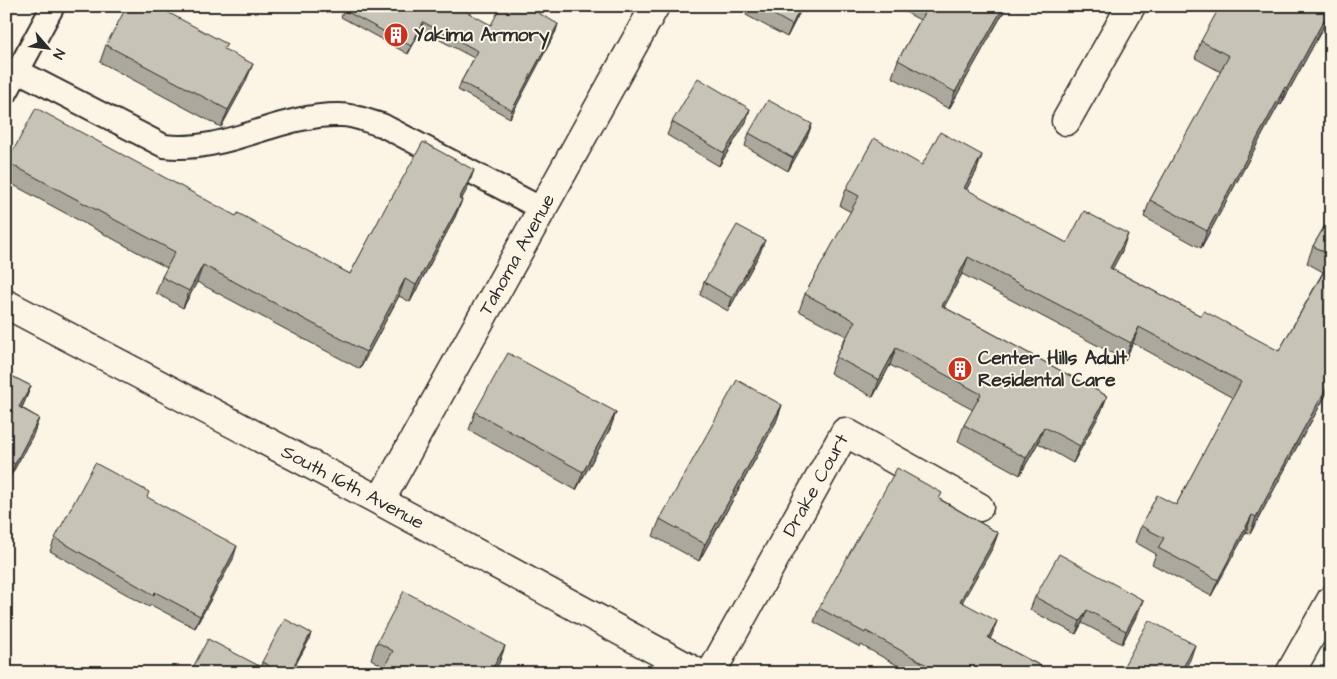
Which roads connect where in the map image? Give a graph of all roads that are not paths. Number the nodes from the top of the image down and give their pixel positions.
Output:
1 (54, 6) edge
2 (655, 6) edge
3 (1131, 6) edge
4 (18, 70) junction
5 (6, 93) edge
6 (1066, 121) dead end
7 (542, 209) junction
8 (6, 304) edge
9 (380, 501) junction
10 (979, 506) dead end
11 (1331, 600) edge
12 (698, 673) edge
13 (711, 673) edge
14 (1290, 673) edge

1 - 4 lane
2 - 7 street, Tahoma Avenue
3 - 6 street
4 - 5 lane
4 - 7 lane
7 - 9 street, Tahoma Avenue
8 - 9 street, South 16th Avenue
9 - 12 street, South 16th Avenue
10 - 13 street, Drake Court
11 - 14 street

